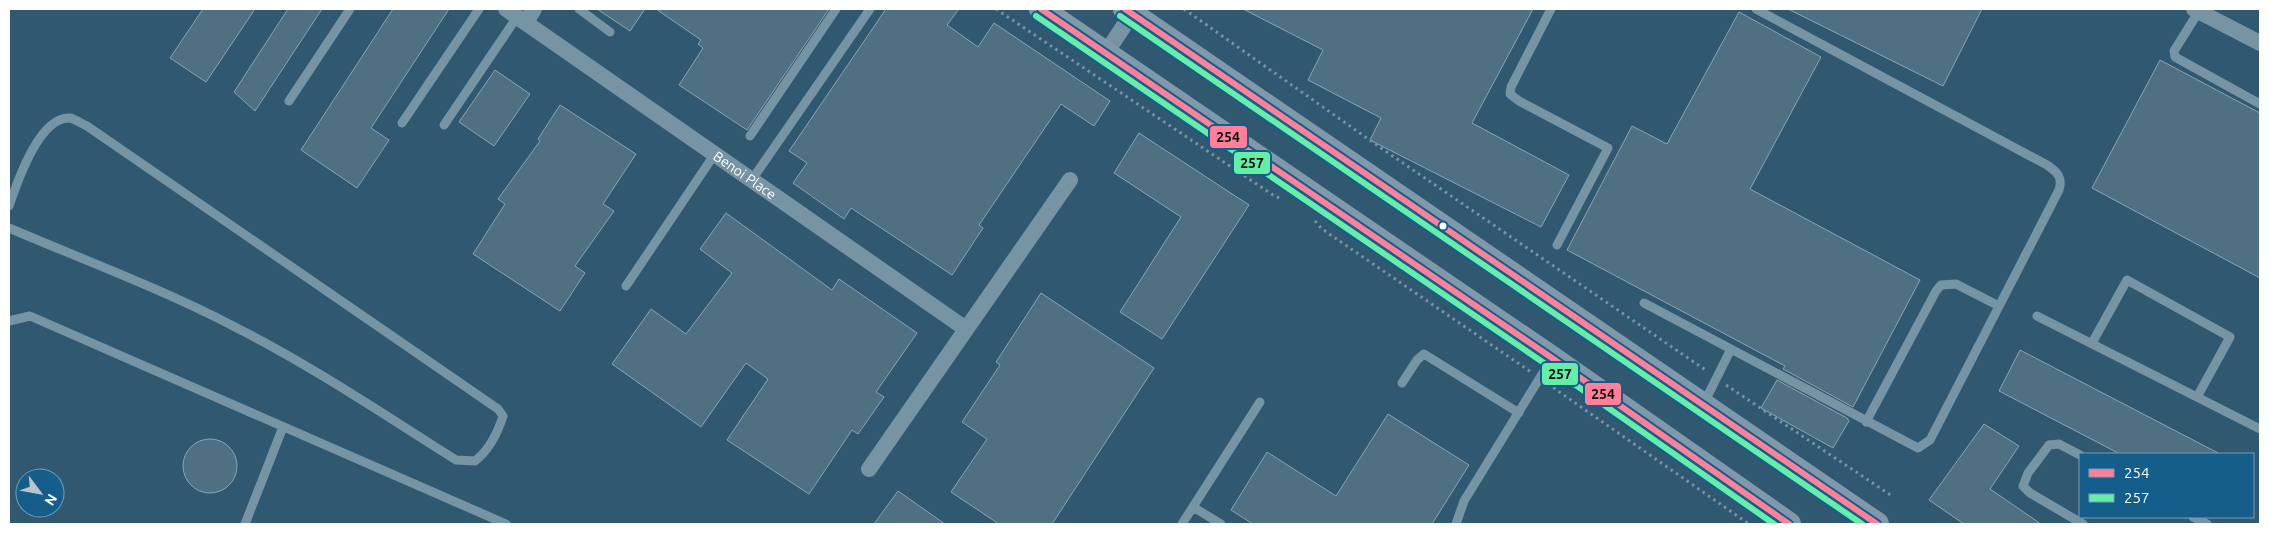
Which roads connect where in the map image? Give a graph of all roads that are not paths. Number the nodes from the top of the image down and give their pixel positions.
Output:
1 (350, 9) edge
2 (479, 9) edge
3 (579, 9) edge
4 (836, 9) edge
5 (870, 9) edge
6 (1041, 9) edge
7 (1552, 9) edge
8 (1756, 9) edge
9 (1130, 10) edge
10 (2196, 10) edge
11 (517, 12) edge
12 (610, 32) dead end
13 (2260, 44) edge
14 (1106, 53) junction
15 (288, 101) dead end
16 (2260, 104) edge
17 (402, 123) dead end
18 (444, 125) dead end
19 (750, 136) dead end
20 (714, 155) junction
21 (1070, 180) dead end
22 (751, 181) junction
23 (9, 206) edge
24 (9, 228) edge
25 (1557, 245) dead end
26 (626, 286) dead end
27 (1644, 303) dead end
28 (1999, 306) junction
29 (2037, 316) dead end
30 (9, 321) edge
31 (966, 329) junction
32 (2092, 343) junction
33 (1731, 350) junction
34 (1552, 358) junction
35 (1402, 382) dead end
36 (2197, 397) junction
37 (1260, 402) dead end
38 (1702, 405) junction
39 (1519, 413) junction
40 (1866, 422) junction
41 (283, 427) junction
42 (2260, 429) edge
43 (2079, 454) edge
44 (869, 469) dead end
45 (1193, 507) junction
46 (2195, 518) edge
47 (1776, 521) edge
48 (245, 524) edge
49 (506, 524) edge
50 (1182, 524) edge
51 (1220, 524) edge
52 (1456, 524) edge
53 (1877, 524) edge
54 (2083, 524) edge
55 (2207, 524) edge

1 - 15 lane
2 - 17 lane
3 - 12 lane
4 - 19 lane
5 - 22 lane
6 - 14 main road
7 - 25 lane
8 - 28 lane
9 - 14 street
9 - 38 main road
10 - 13 street
10 - 16 lane
11 - 18 lane
11 - 20 street, Benoi Place
14 - 34 main road
20 - 22 street, Benoi Place
20 - 26 lane
21 - 31 street
22 - 31 street, Benoi Place
23 - 24 lane
27 - 33 lane
28 - 40 lane
28 - 40 lane
29 - 32 lane
30 - 41 lane
31 - 44 street
32 - 36 lane
32 - 36 lane
33 - 38 lane
33 - 40 lane
34 - 39 lane
34 - 47 main road
35 - 39 lane
36 - 42 lane
37 - 45 lane
38 - 53 main road
39 - 52 lane
41 - 48 lane
41 - 49 lane
43 - 54 lane
45 - 50 lane
45 - 51 lane
46 - 55 lane

